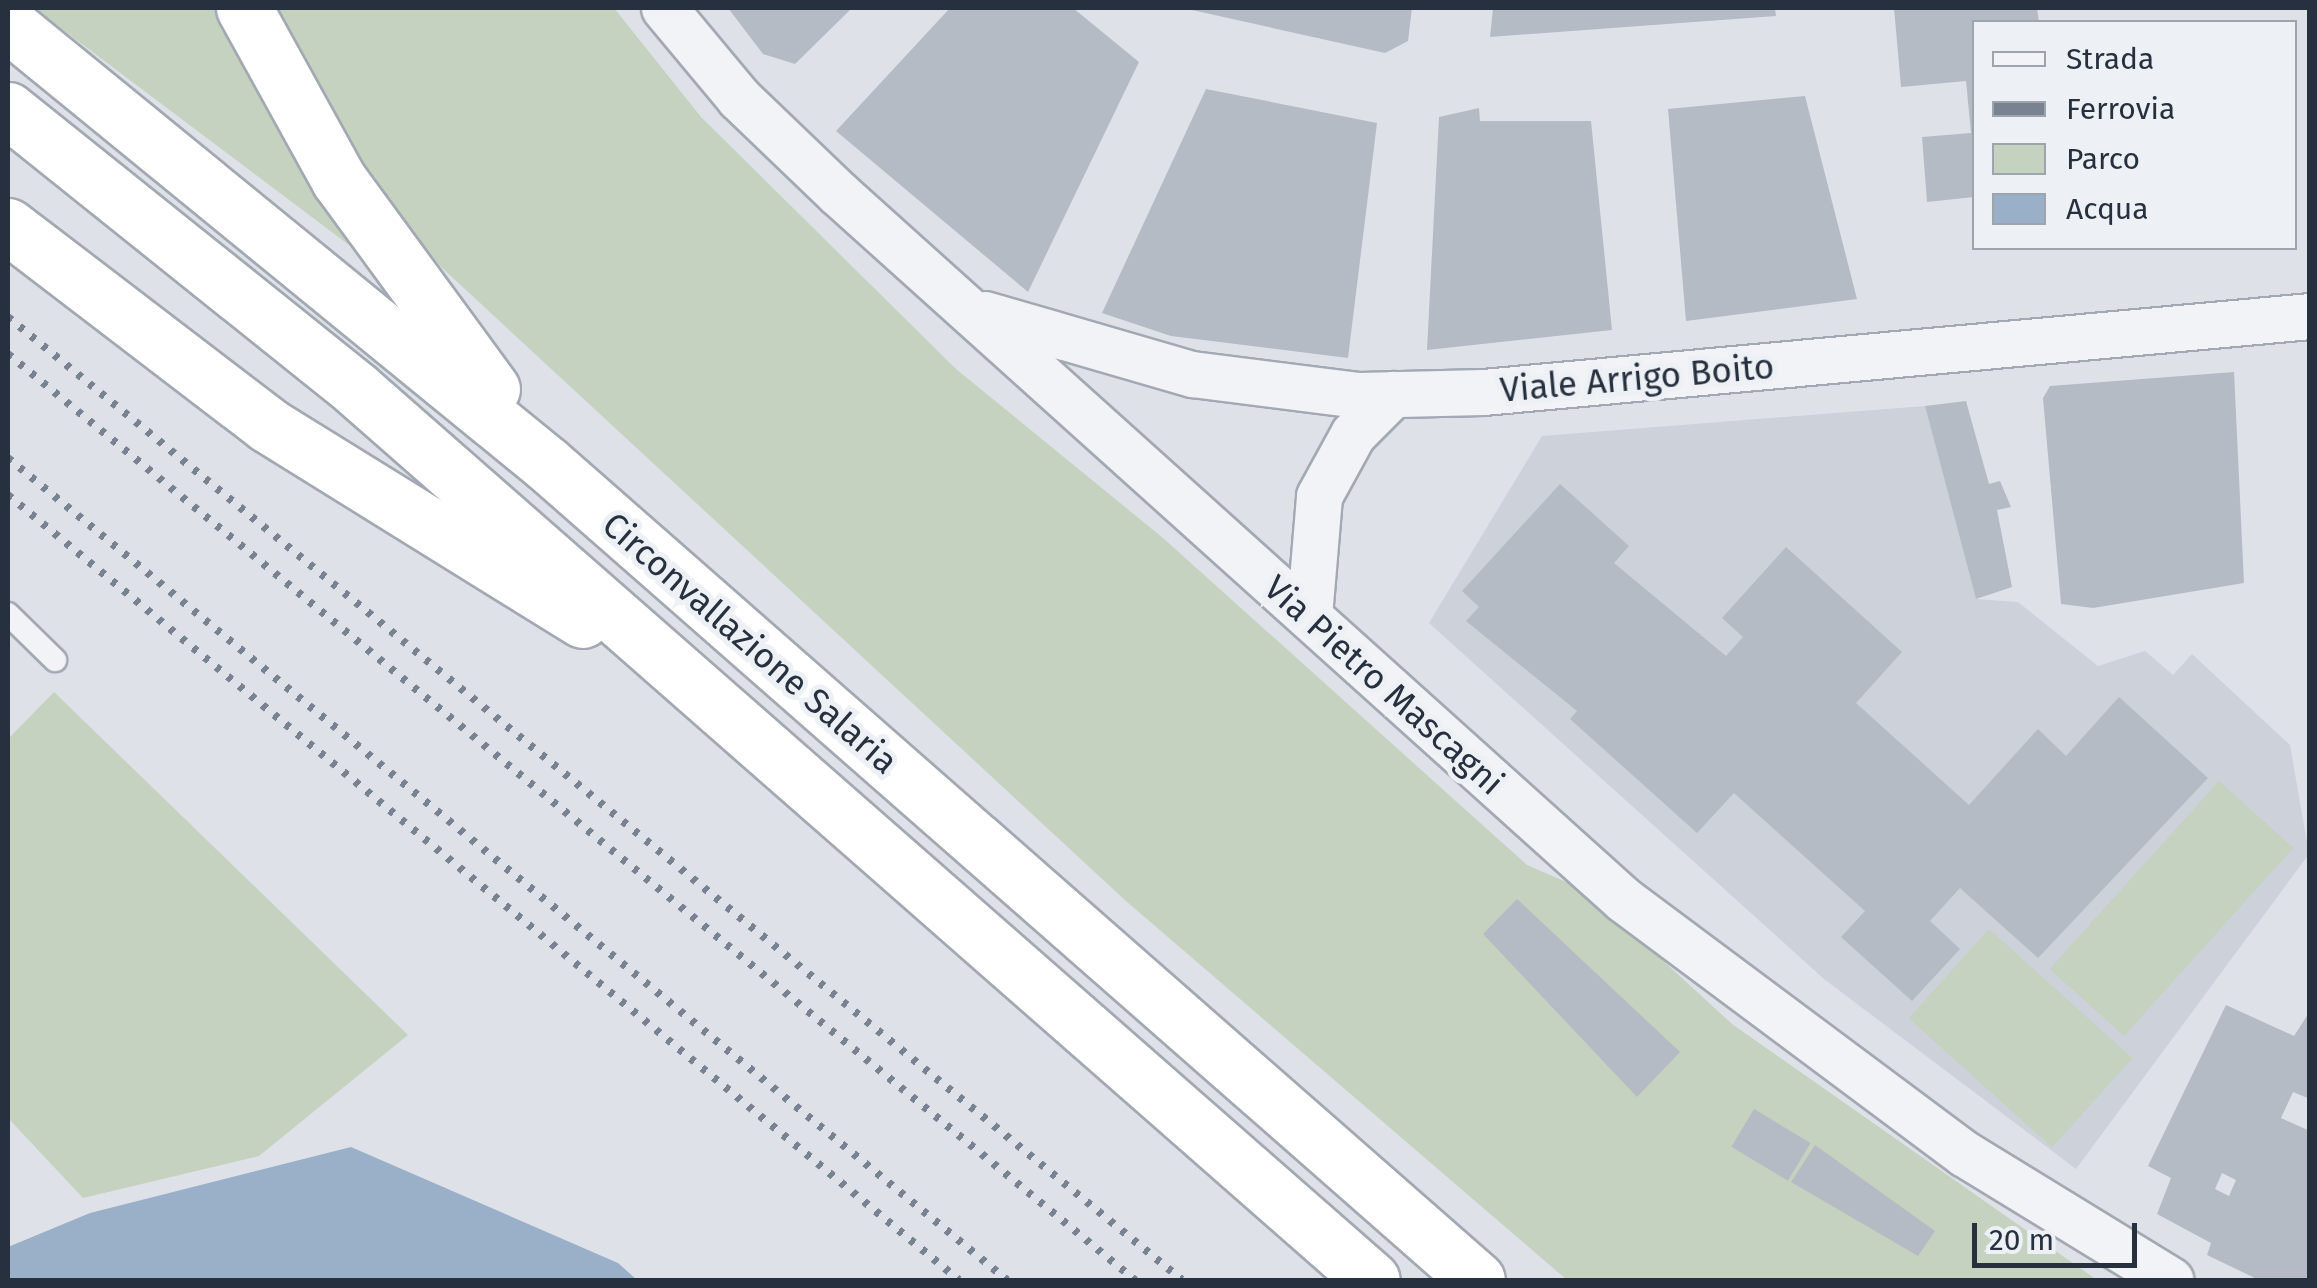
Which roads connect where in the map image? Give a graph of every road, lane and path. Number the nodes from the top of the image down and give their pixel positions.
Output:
1 (244, 8) edge
2 (664, 8) edge
3 (8, 24) edge
4 (8, 110) edge
5 (8, 226) edge
6 (972, 310) junction
7 (2310, 316) edge
8 (1392, 394) junction
9 (547, 464) junction
10 (8, 614) edge
11 (1309, 616) junction
12 (55, 660) dead end
13 (677, 670) junction
14 (1372, 1280) edge
15 (1477, 1280) edge
16 (2171, 1280) edge

1 - 9 highway
2 - 6 street, Via Pietro Mascagni
3 - 9 highway, Circonvallazione Salaria
4 - 13 highway, Circonvallazione Salaria
5 - 13 highway
6 - 8 street, Viale Arrigo Boito
6 - 11 street, Via Pietro Mascagni
7 - 8 street, Viale Arrigo Boito
8 - 11 street
9 - 15 highway, Circonvallazione Salaria
10 - 12 lane
11 - 16 street, Via Pietro Mascagni
13 - 14 highway, Circonvallazione Salaria

